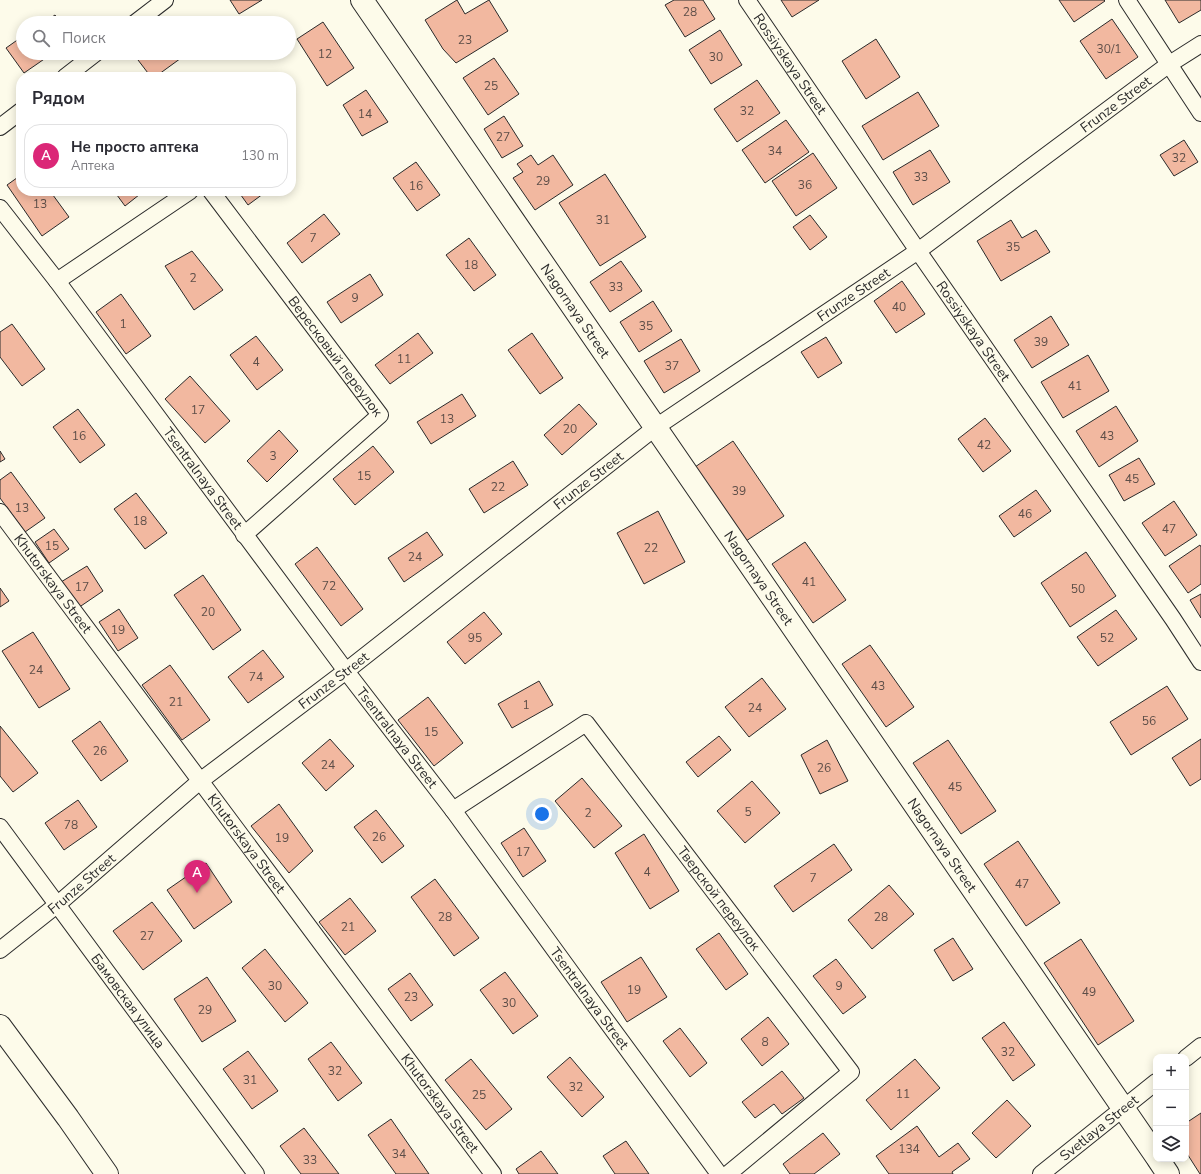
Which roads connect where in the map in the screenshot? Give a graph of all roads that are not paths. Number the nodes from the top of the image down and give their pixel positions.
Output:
1 (164, 0) edge
2 (362, 0) edge
3 (747, 0) edge
4 (1127, 0) edge
5 (144, 16) edge
6 (1201, 44) edge
7 (87, 60) edge
8 (1168, 65) junction
9 (71, 72) edge
10 (1201, 113) edge
11 (16, 115) edge
12 (0, 127) edge
13 (183, 196) edge
14 (215, 196) edge
15 (0, 208) edge
16 (918, 251) junction
17 (57, 281) junction
18 (656, 427) junction
19 (0, 512) edge
20 (244, 535) junction
21 (1201, 662) edge
22 (346, 671) junction
23 (200, 781) junction
24 (453, 810) junction
25 (0, 827) edge
26 (58, 904) junction
27 (0, 950) edge
28 (0, 1026) edge
29 (1201, 1046) edge
30 (1189, 1056) edge
31 (1153, 1084) edge
32 (1124, 1107) junction
33 (1153, 1151) edge
34 (1160, 1162) edge
35 (107, 1174) edge
36 (256, 1174) edge
37 (493, 1174) edge
38 (720, 1174) edge
39 (728, 1174) edge
40 (1041, 1174) edge
41 (1168, 1174) edge

1 - 5 street
2 - 18 street, Nagornaya Street
3 - 16 street, Rossiyskaya Street
4 - 8 street
6 - 8 street, Frunze Street
7 - 9 street
8 - 10 street
8 - 16 street, Frunze Street
11 - 12 street
13 - 17 street
14 - 20 street, Вересковый переулок
15 - 17 street, Tsentralnaya Street
16 - 18 street, Frunze Street
16 - 21 street, Rossiyskaya Street
17 - 20 street, Tsentralnaya Street
18 - 22 street, Frunze Street
18 - 32 street, Nagornaya Street
19 - 23 street, Khutorskaya Street
20 - 22 street, Tsentralnaya Street
22 - 23 street, Frunze Street
22 - 24 street, Tsentralnaya Street
23 - 26 street, Frunze Street
23 - 37 street, Khutorskaya Street
24 - 38 street, Tsentralnaya Street
24 - 39 street, Тверской переулок
25 - 26 street, Бамовская улица
26 - 27 street, Frunze Street
26 - 36 street, Бамовская улица
28 - 35 street
29 - 30 street
31 - 32 street, Svetlaya Street
32 - 33 street, Nagornaya Street
32 - 40 street, Svetlaya Street
34 - 41 street

